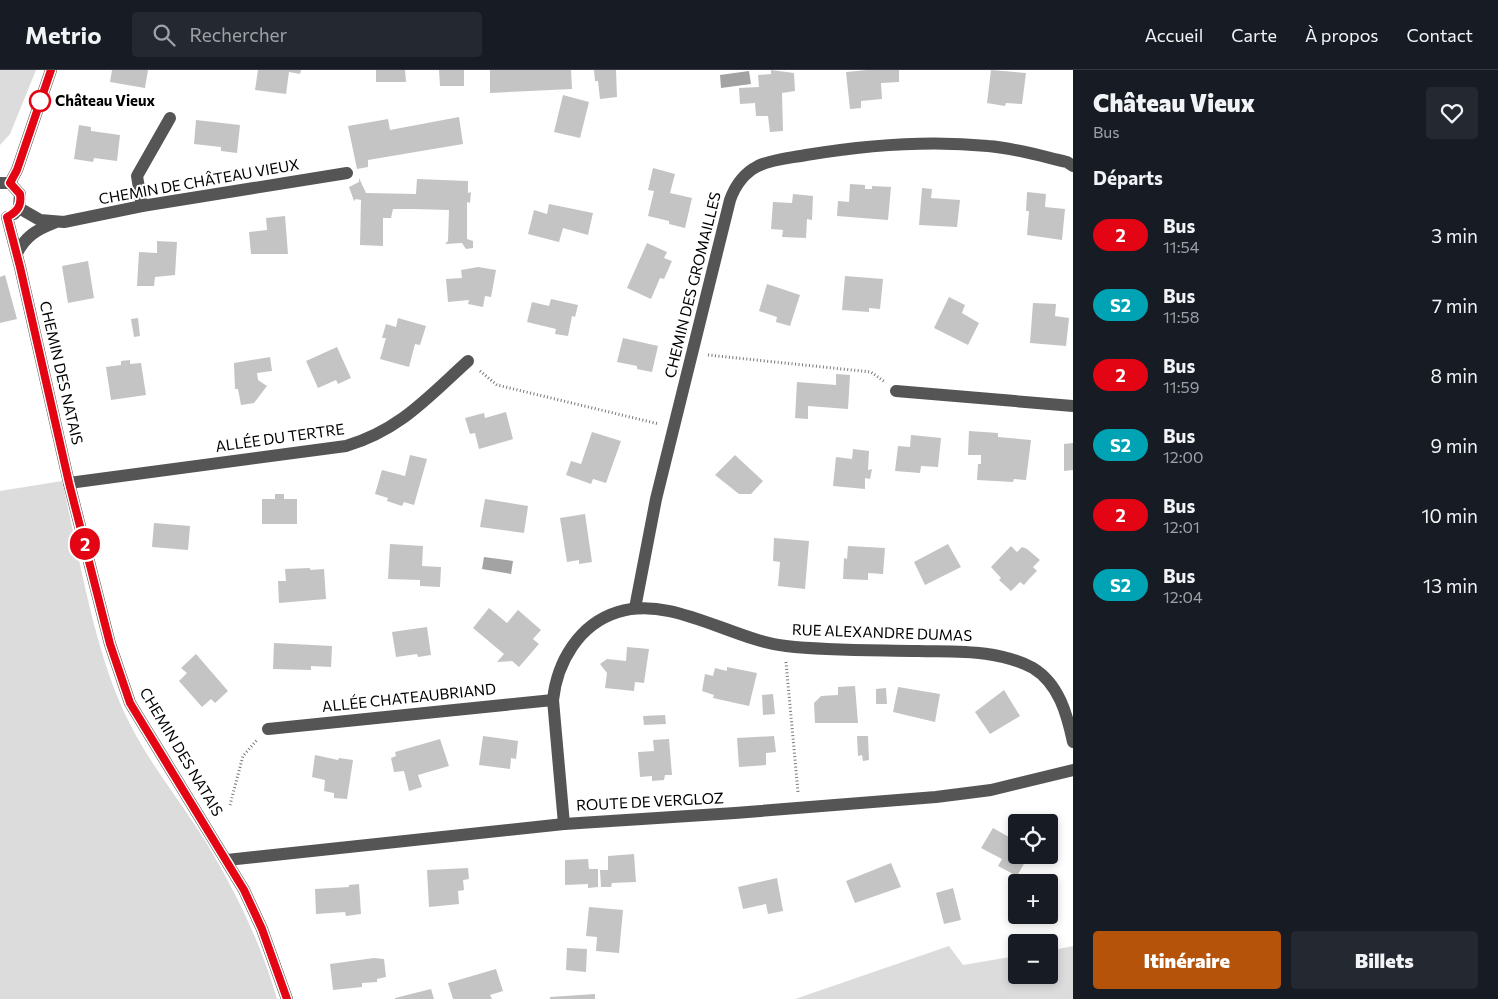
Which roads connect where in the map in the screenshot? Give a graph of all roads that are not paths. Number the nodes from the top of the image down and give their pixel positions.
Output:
1 (51, 70) edge
2 (170, 118) dead end
3 (1073, 166) edge
4 (347, 173) dead end
5 (5, 183) edge
6 (142, 206) junction
7 (19, 208) junction
8 (3, 217) edge
9 (56, 223) junction
10 (17, 254) junction
11 (468, 361) road end
12 (896, 391) road end
13 (1073, 406) edge
14 (69, 483) junction
15 (635, 608) junction
16 (553, 700) junction
17 (268, 728) road end
18 (1073, 742) edge
19 (1073, 770) edge
20 (564, 824) junction
21 (227, 860) junction
22 (287, 999) edge

1 - 5 street
2 - 6 street
3 - 15 street, CHEMIN DES GROMAILLES
4 - 6 street, CHEMIN DE CHÂTEAU VIEUX
5 - 7 street
6 - 9 street, CHEMIN DE CHÂTEAU VIEUX
7 - 8 street
7 - 9 street, CHEMIN DE CHÂTEAU VIEUX
8 - 10 street, CHEMIN DES NATAIS
9 - 10 street, CHEMIN DE CHÂTEAU VIEUX
10 - 14 street, CHEMIN DES NATAIS
11 - 14 street, ALLÉE DU TERTRE
12 - 13 street
14 - 21 street, CHEMIN DES NATAIS
15 - 16 street, RUE ALEXANDRE DUMAS
15 - 18 street, RUE ALEXANDRE DUMAS
16 - 17 street, ALLÉE CHATEAUBRIAND
16 - 20 street, RUE ALEXANDRE DUMAS
19 - 20 street, ROUTE DE VERGLOZ
20 - 21 street, ROUTE DE VERGLOZ
21 - 22 street, CHEMIN DES NATAIS

